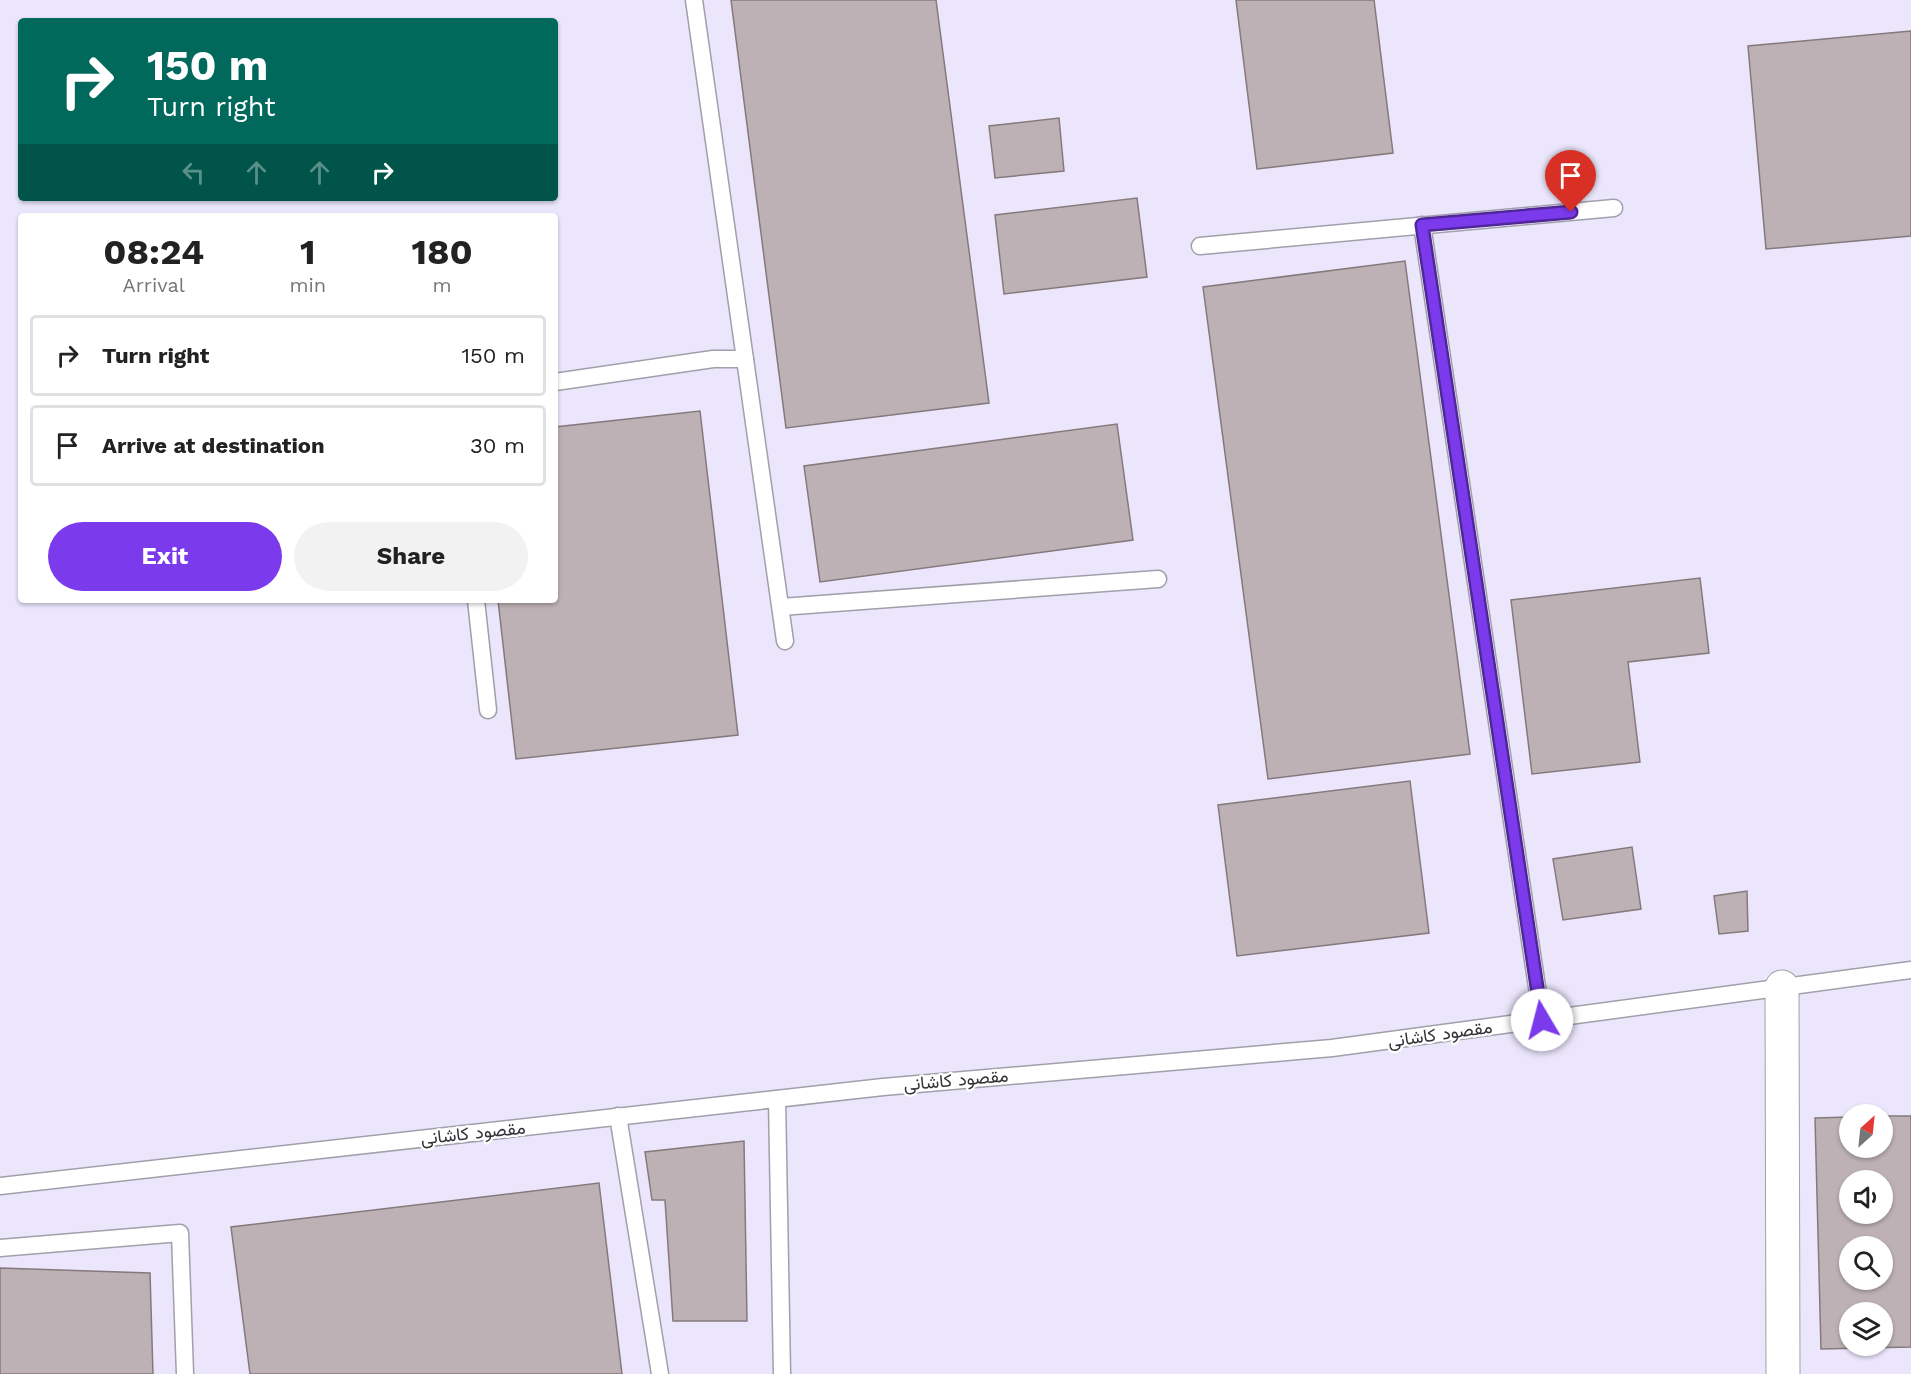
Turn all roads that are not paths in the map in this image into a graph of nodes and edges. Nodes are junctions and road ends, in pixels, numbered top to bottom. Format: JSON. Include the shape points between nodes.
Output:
{"nodes":[{"id":1,"x":694,"y":0,"type":"edge"},
{"id":2,"x":1614,"y":208,"type":"dead end"},
{"id":3,"x":1422,"y":225,"type":"junction"},
{"id":4,"x":1200,"y":246,"type":"dead end"},
{"id":5,"x":745,"y":359,"type":"junction"},
{"id":6,"x":558,"y":382,"type":"edge"},
{"id":7,"x":1158,"y":579,"type":"dead end"},
{"id":8,"x":476,"y":603,"type":"edge"},
{"id":9,"x":781,"y":607,"type":"junction"},
{"id":10,"x":785,"y":641,"type":"dead end"},
{"id":11,"x":488,"y":710,"type":"dead end"},
{"id":12,"x":1911,"y":970,"type":"edge"},
{"id":13,"x":1782,"y":987,"type":"junction"},
{"id":14,"x":1542,"y":1020,"type":"junction"},
{"id":15,"x":777,"y":1099,"type":"junction"},
{"id":16,"x":618,"y":1116,"type":"junction"},
{"id":17,"x":0,"y":1186,"type":"edge"},
{"id":18,"x":0,"y":1248,"type":"edge"},
{"id":19,"x":185,"y":1374,"type":"edge"},
{"id":20,"x":660,"y":1374,"type":"edge"},
{"id":21,"x":782,"y":1374,"type":"edge"},
{"id":22,"x":1783,"y":1374,"type":"edge"}],
"edges":[{"from":1,"to":5,"type":"lane"},
{"from":2,"to":3,"type":"lane"},
{"from":3,"to":4,"type":"lane"},
{"from":3,"to":14,"type":"lane"},
{"from":5,"to":6,"type":"lane","via":[[713,359]]},
{"from":5,"to":9,"type":"lane"},
{"from":7,"to":9,"type":"lane"},
{"from":8,"to":11,"type":"lane"},
{"from":9,"to":10,"type":"lane"},
{"from":12,"to":13,"type":"lane","name":"مقصود کاشانی"},
{"from":13,"to":14,"type":"lane","name":"مقصود کاشانی"},
{"from":13,"to":22,"type":"street"},
{"from":14,"to":15,"type":"lane","name":"مقصود کاشانی","via":[[1332,1048]]},
{"from":15,"to":16,"type":"lane","name":"مقصود کاشانی"},
{"from":15,"to":21,"type":"lane"},
{"from":16,"to":17,"type":"lane","name":"مقصود کاشانی"},
{"from":16,"to":20,"type":"lane"},
{"from":18,"to":19,"type":"lane","via":[[180,1233]]}]}
